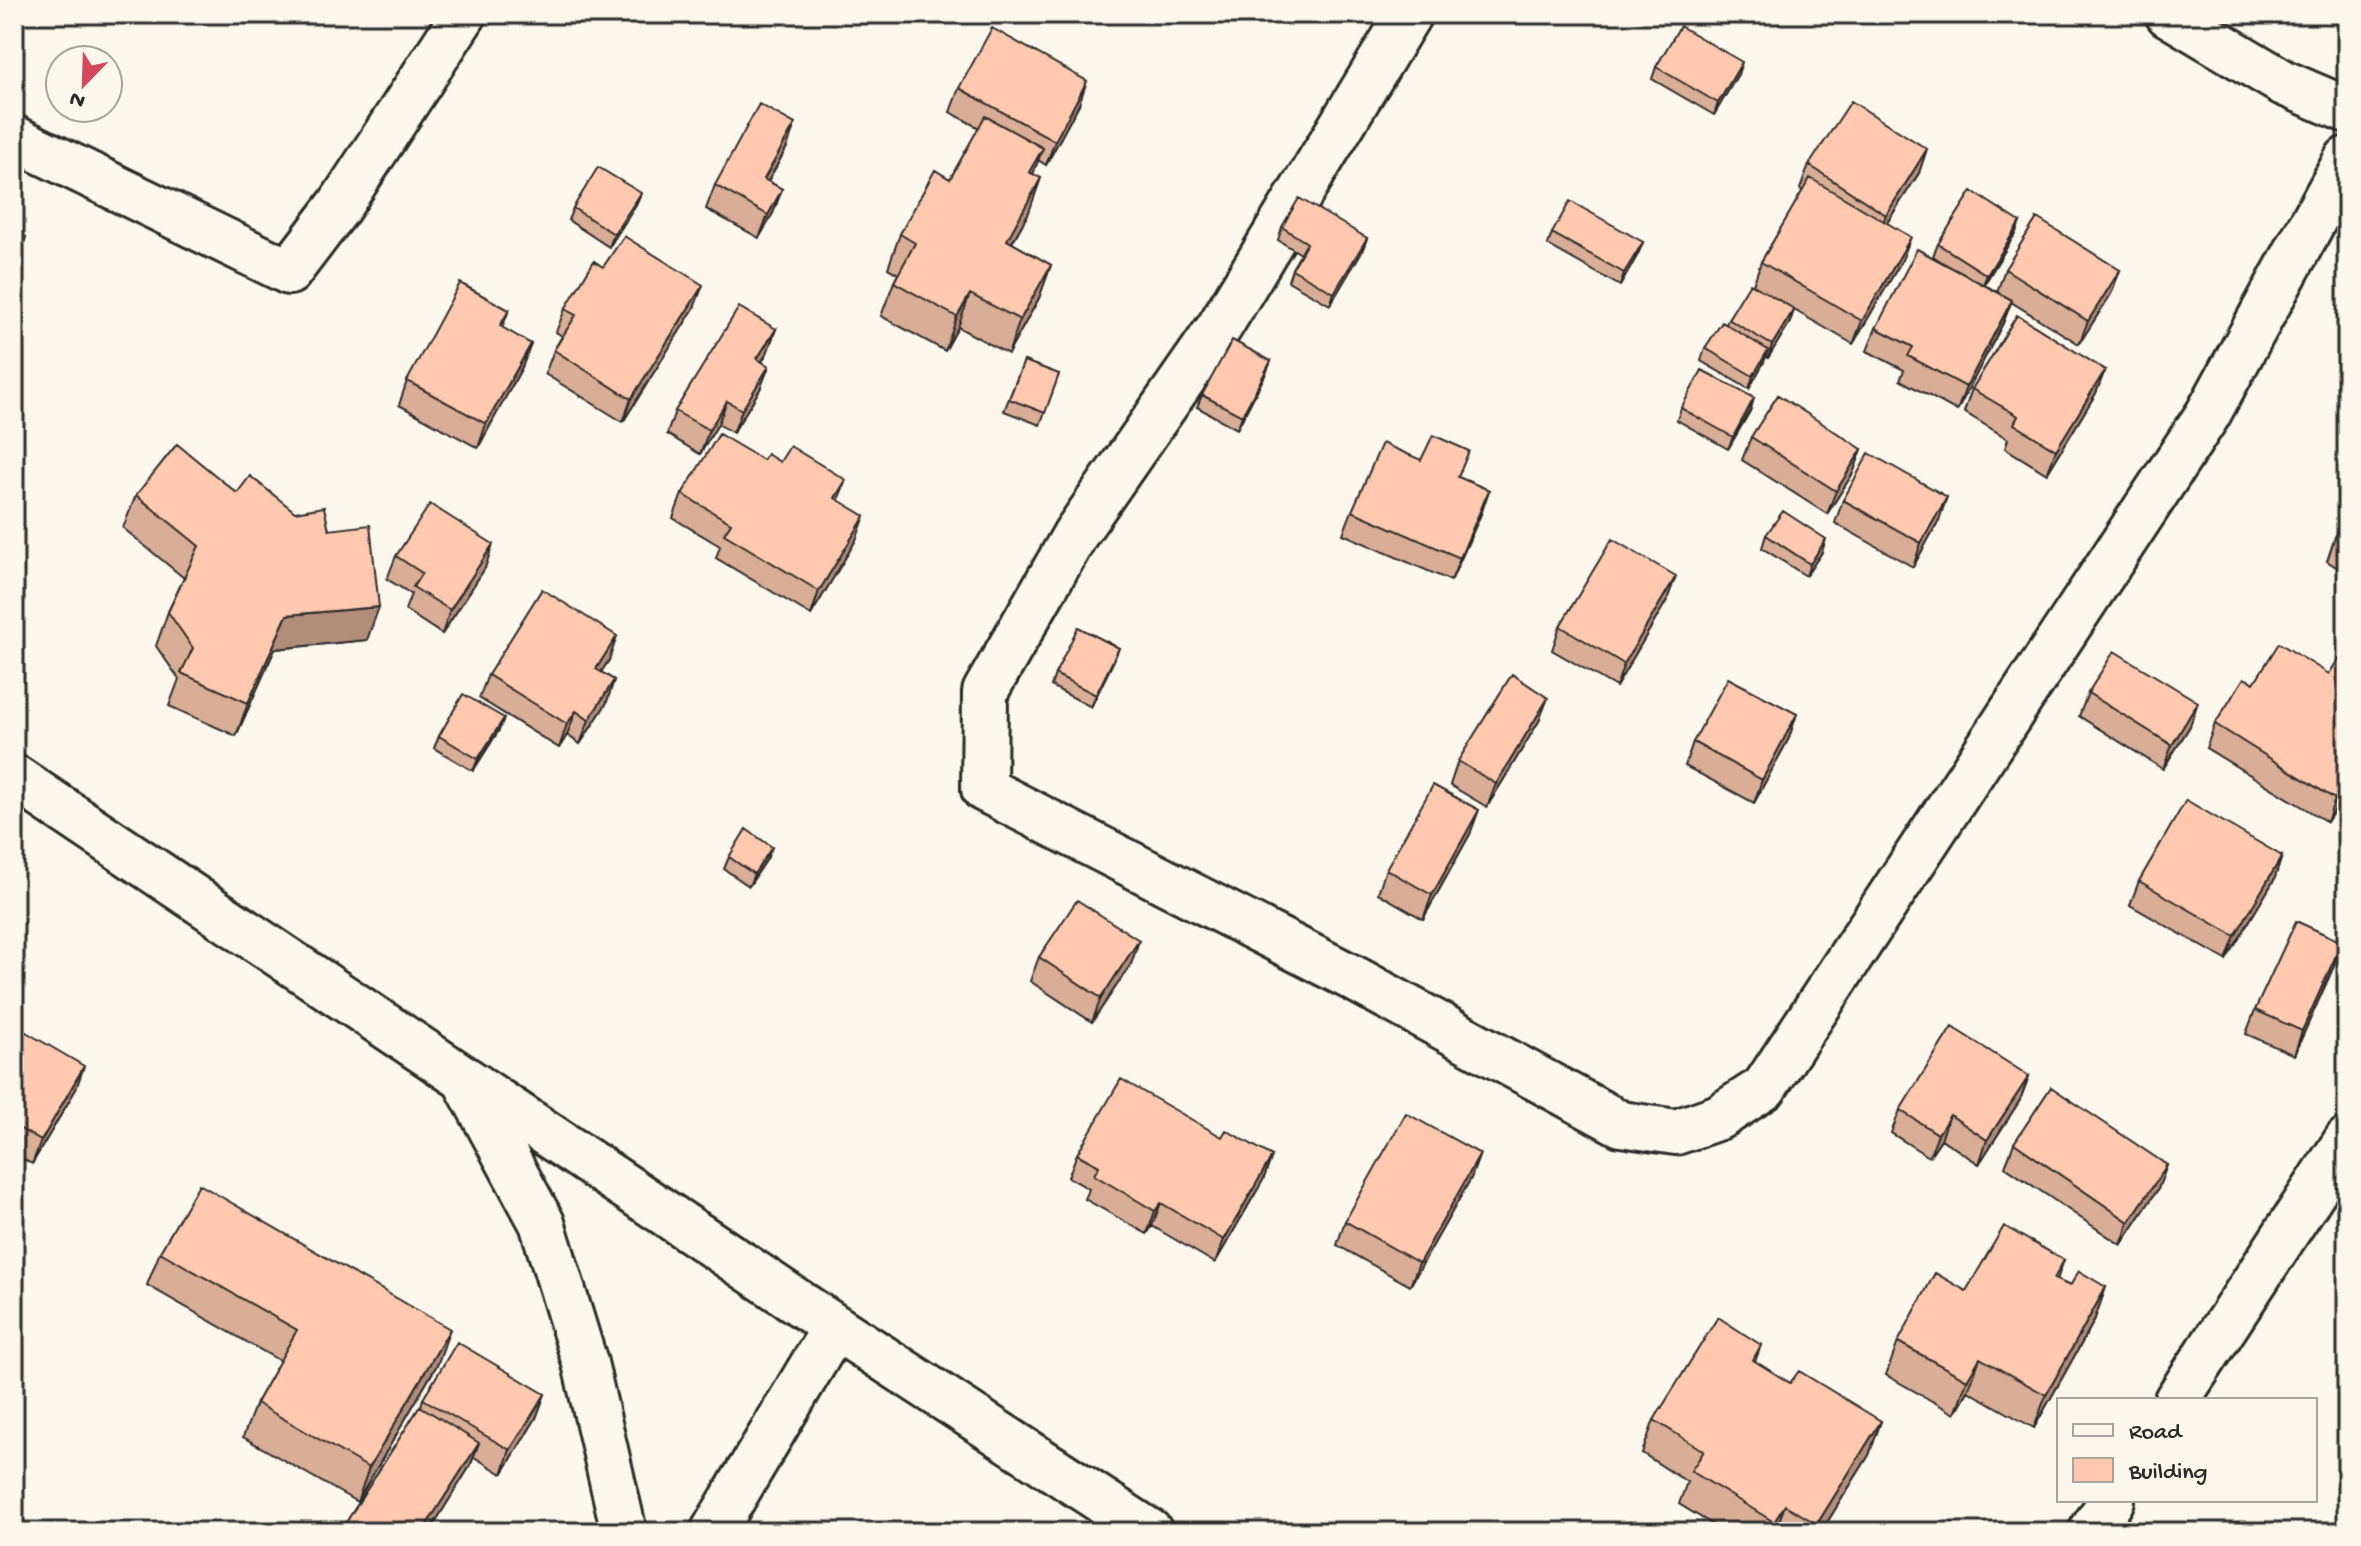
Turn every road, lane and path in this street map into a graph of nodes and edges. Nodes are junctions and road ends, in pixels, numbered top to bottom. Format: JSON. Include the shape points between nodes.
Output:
{"nodes":[{"id":1,"x":464,"y":14,"type":"edge"},
{"id":2,"x":1409,"y":14,"type":"edge"},
{"id":3,"x":2168,"y":14,"type":"edge"},
{"id":4,"x":2347,"y":110,"type":"edge"},
{"id":5,"x":14,"y":138,"type":"edge"},
{"id":6,"x":2347,"y":159,"type":"edge"},
{"id":7,"x":14,"y":777,"type":"edge"},
{"id":8,"x":464,"y":1079,"type":"junction"},
{"id":9,"x":2347,"y":1140,"type":"edge"},
{"id":10,"x":835,"y":1327,"type":"junction"},
{"id":11,"x":2178,"y":1398,"type":"edge"},
{"id":12,"x":2111,"y":1502,"type":"edge"},
{"id":13,"x":624,"y":1532,"type":"edge"},
{"id":14,"x":713,"y":1532,"type":"edge"},
{"id":15,"x":1150,"y":1532,"type":"edge"},
{"id":16,"x":2091,"y":1532,"type":"edge"}],
"edges":[{"from":1,"to":5,"type":"street","via":[[340,205],[289,272]]},
{"from":2,"to":6,"type":"street","via":[[1220,326],[1076,533],[985,692],[984,789],[1357,980],[1621,1124],[1676,1132],[1719,1117],[1764,1088],[2208,414]]},
{"from":3,"to":4,"type":"street","via":[[2284,83]]},
{"from":7,"to":8,"type":"street"},
{"from":8,"to":10,"type":"street"},
{"from":8,"to":13,"type":"street","via":[[542,1223],[585,1363]]},
{"from":9,"to":11,"type":"street"},
{"from":10,"to":14,"type":"street"},
{"from":10,"to":15,"type":"street"},
{"from":12,"to":16,"type":"street"}]}
